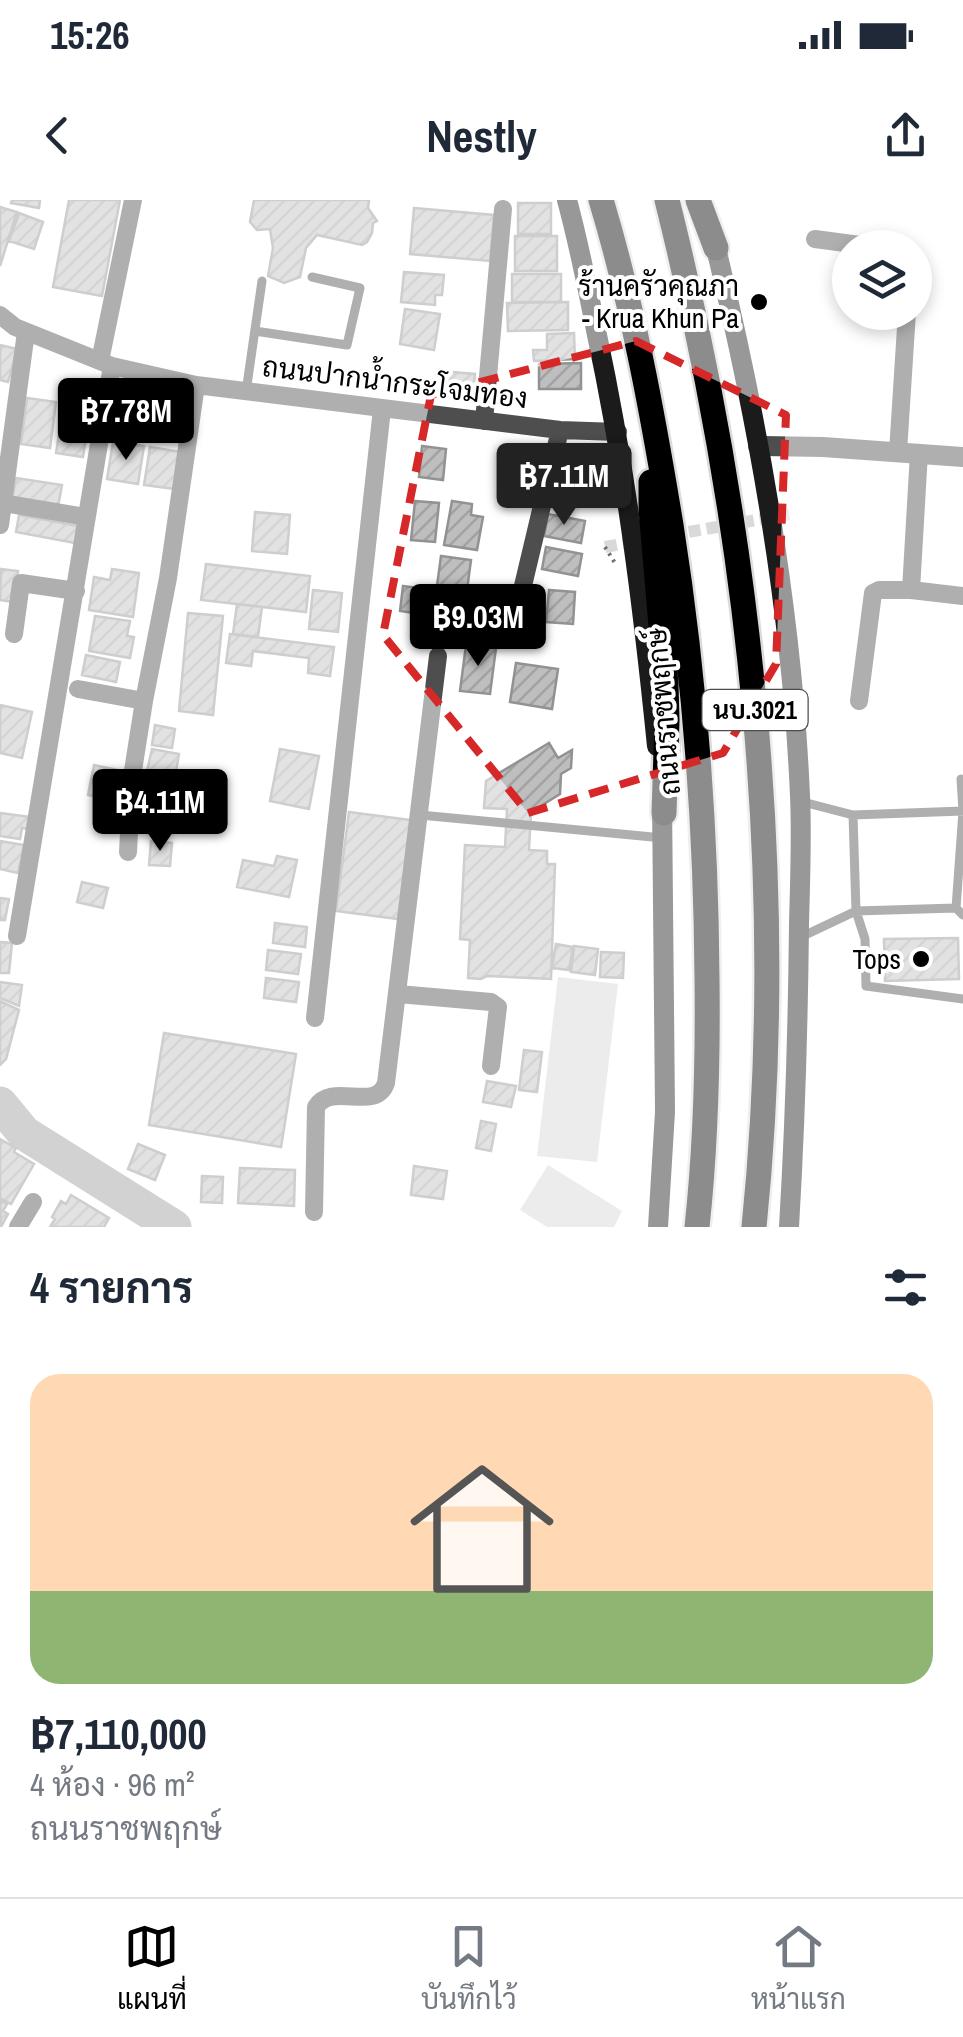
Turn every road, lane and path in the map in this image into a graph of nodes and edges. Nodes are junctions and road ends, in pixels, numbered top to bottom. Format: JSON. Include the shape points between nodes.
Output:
{"nodes":[{"id":1,"x":133,"y":200,"type":"edge"},
{"id":2,"x":567,"y":200,"type":"edge"},
{"id":3,"x":601,"y":200,"type":"edge"},
{"id":4,"x":667,"y":200,"type":"edge"},
{"id":5,"x":701,"y":200,"type":"edge"},
{"id":6,"x":503,"y":208,"type":"dead end"},
{"id":7,"x":815,"y":238,"type":"dead end"},
{"id":8,"x":832,"y":241,"type":"edge"},
{"id":9,"x":716,"y":248,"type":"joint"},
{"id":10,"x":312,"y":277,"type":"dead end"},
{"id":11,"x":262,"y":281,"type":"dead end"},
{"id":12,"x":0,"y":315,"type":"edge"},
{"id":13,"x":907,"y":330,"type":"edge"},
{"id":14,"x":255,"y":331,"type":"junction"},
{"id":15,"x":26,"y":332,"type":"junction"},
{"id":16,"x":106,"y":363,"type":"junction"},
{"id":17,"x":196,"y":385,"type":"junction"},
{"id":18,"x":246,"y":392,"type":"junction"},
{"id":19,"x":382,"y":409,"type":"junction"},
{"id":20,"x":484,"y":422,"type":"junction"},
{"id":21,"x":655,"y":428,"type":"junction"},
{"id":22,"x":560,"y":430,"type":"junction"},
{"id":23,"x":618,"y":432,"type":"junction"},
{"id":24,"x":758,"y":446,"type":"junction"},
{"id":25,"x":909,"y":452,"type":"junction"},
{"id":26,"x":963,"y":457,"type":"edge"},
{"id":27,"x":3,"y":503,"type":"junction"},
{"id":28,"x":86,"y":517,"type":"junction"},
{"id":29,"x":0,"y":524,"type":"edge"},
{"id":30,"x":76,"y":590,"type":"junction"},
{"id":31,"x":911,"y":590,"type":"junction"},
{"id":32,"x":963,"y":596,"type":"edge"},
{"id":33,"x":517,"y":611,"type":"dead end"},
{"id":34,"x":14,"y":634,"type":"dead end"},
{"id":35,"x":438,"y":656,"type":"dead end"},
{"id":36,"x":78,"y":689,"type":"dead end"},
{"id":37,"x":144,"y":701,"type":"junction"},
{"id":38,"x":859,"y":701,"type":"dead end"},
{"id":39,"x":960,"y":779,"type":"dead end"},
{"id":40,"x":800,"y":801,"type":"junction"},
{"id":41,"x":962,"y":812,"type":"edge"},
{"id":42,"x":417,"y":815,"type":"junction"},
{"id":43,"x":853,"y":815,"type":"junction"},
{"id":44,"x":664,"y":826,"type":"junction"},
{"id":45,"x":128,"y":852,"type":"dead end"},
{"id":46,"x":856,"y":911,"type":"junction"},
{"id":47,"x":959,"y":911,"type":"edge"},
{"id":48,"x":16,"y":936,"type":"dead end"},
{"id":49,"x":799,"y":938,"type":"junction"},
{"id":50,"x":398,"y":994,"type":"junction"},
{"id":51,"x":963,"y":999,"type":"edge"},
{"id":52,"x":316,"y":1018,"type":"dead end"},
{"id":53,"x":490,"y":1066,"type":"dead end"},
{"id":54,"x":33,"y":1202,"type":"dead end"},
{"id":55,"x":314,"y":1212,"type":"dead end"},
{"id":56,"x":18,"y":1227,"type":"edge"},
{"id":57,"x":658,"y":1227,"type":"edge"},
{"id":58,"x":697,"y":1227,"type":"edge"},
{"id":59,"x":754,"y":1227,"type":"edge"},
{"id":60,"x":789,"y":1227,"type":"edge"}],
"edges":[{"from":1,"to":16,"type":"street"},
{"from":2,"to":23,"type":"main road","name":"ถนนราชพฤกษ์"},
{"from":3,"to":21,"type":"main road","name":"ถนนราชพฤกษ์","number":"นบ.3021"},
{"from":4,"to":59,"type":"main road","number":"นบ.3021","via":[[716,434],[756,714],[768,937]]},
{"from":5,"to":9,"type":"main road"},
{"from":6,"to":20,"type":"street"},
{"from":7,"to":8,"type":"street"},
{"from":9,"to":24,"type":"main road","number":"นบ.3021"},
{"from":10,"to":14,"type":"lane","via":[[360,288],[348,345]]},
{"from":11,"to":14,"type":"lane"},
{"from":12,"to":15,"type":"street","name":"ถนนปากน้ำกระโจมทอง"},
{"from":13,"to":25,"type":"street"},
{"from":14,"to":18,"type":"lane"},
{"from":15,"to":16,"type":"street","name":"ถนนปากน้ำกระโจมทอง"},
{"from":15,"to":27,"type":"street"},
{"from":16,"to":17,"type":"street","name":"ถนนปากน้ำกระโจมทอง"},
{"from":16,"to":28,"type":"street"},
{"from":17,"to":18,"type":"street","name":"ถนนปากน้ำกระโจมทอง"},
{"from":17,"to":37,"type":"street"},
{"from":18,"to":19,"type":"street","name":"ถนนปากน้ำกระโจมทอง"},
{"from":19,"to":20,"type":"street","name":"ถนนปากน้ำกระโจมทอง"},
{"from":19,"to":52,"type":"street"},
{"from":20,"to":22,"type":"street","name":"ถนนปากน้ำกระโจมทอง"},
{"from":21,"to":44,"type":"main road","via":[[650,509],[666,684]]},
{"from":21,"to":58,"type":"main road","name":"ถนนราชพฤกษ์","number":"นบ.3021","via":[[684,613],[707,893],[708,1033]]},
{"from":22,"to":23,"type":"street","name":"ถนนปากน้ำกระโจมทอง"},
{"from":22,"to":33,"type":"street"},
{"from":23,"to":44,"type":"main road","name":"ถนนราชพฤกษ์"},
{"from":24,"to":25,"type":"street"},
{"from":24,"to":40,"type":"main road","number":"นบ.3021","via":[[788,637]]},
{"from":25,"to":26,"type":"street"},
{"from":25,"to":31,"type":"street"},
{"from":27,"to":28,"type":"street"},
{"from":27,"to":29,"type":"street"},
{"from":28,"to":30,"type":"street"},
{"from":30,"to":34,"type":"street","via":[[21,583]]},
{"from":30,"to":48,"type":"street"},
{"from":31,"to":32,"type":"street"},
{"from":31,"to":38,"type":"street","via":[[874,592]]},
{"from":35,"to":42,"type":"street"},
{"from":36,"to":37,"type":"street"},
{"from":37,"to":45,"type":"street"},
{"from":39,"to":41,"type":"lane"},
{"from":40,"to":43,"type":"lane"},
{"from":40,"to":49,"type":"main road","number":"นบ.3021"},
{"from":41,"to":43,"type":"lane"},
{"from":41,"to":47,"type":"lane"},
{"from":42,"to":44,"type":"lane"},
{"from":42,"to":50,"type":"street"},
{"from":43,"to":46,"type":"lane"},
{"from":44,"to":57,"type":"main road","name":"ถนนราชพฤกษ์","via":[[665,1112]]},
{"from":46,"to":47,"type":"lane"},
{"from":46,"to":49,"type":"lane"},
{"from":46,"to":51,"type":"lane","via":[[865,940],[866,986]]},
{"from":49,"to":60,"type":"main road","number":"นบ.3021"},
{"from":50,"to":53,"type":"street","via":[[498,1007]]},
{"from":50,"to":55,"type":"street","via":[[384,1091],[328,1096],[316,1108]]},
{"from":54,"to":56,"type":"street"}]}
